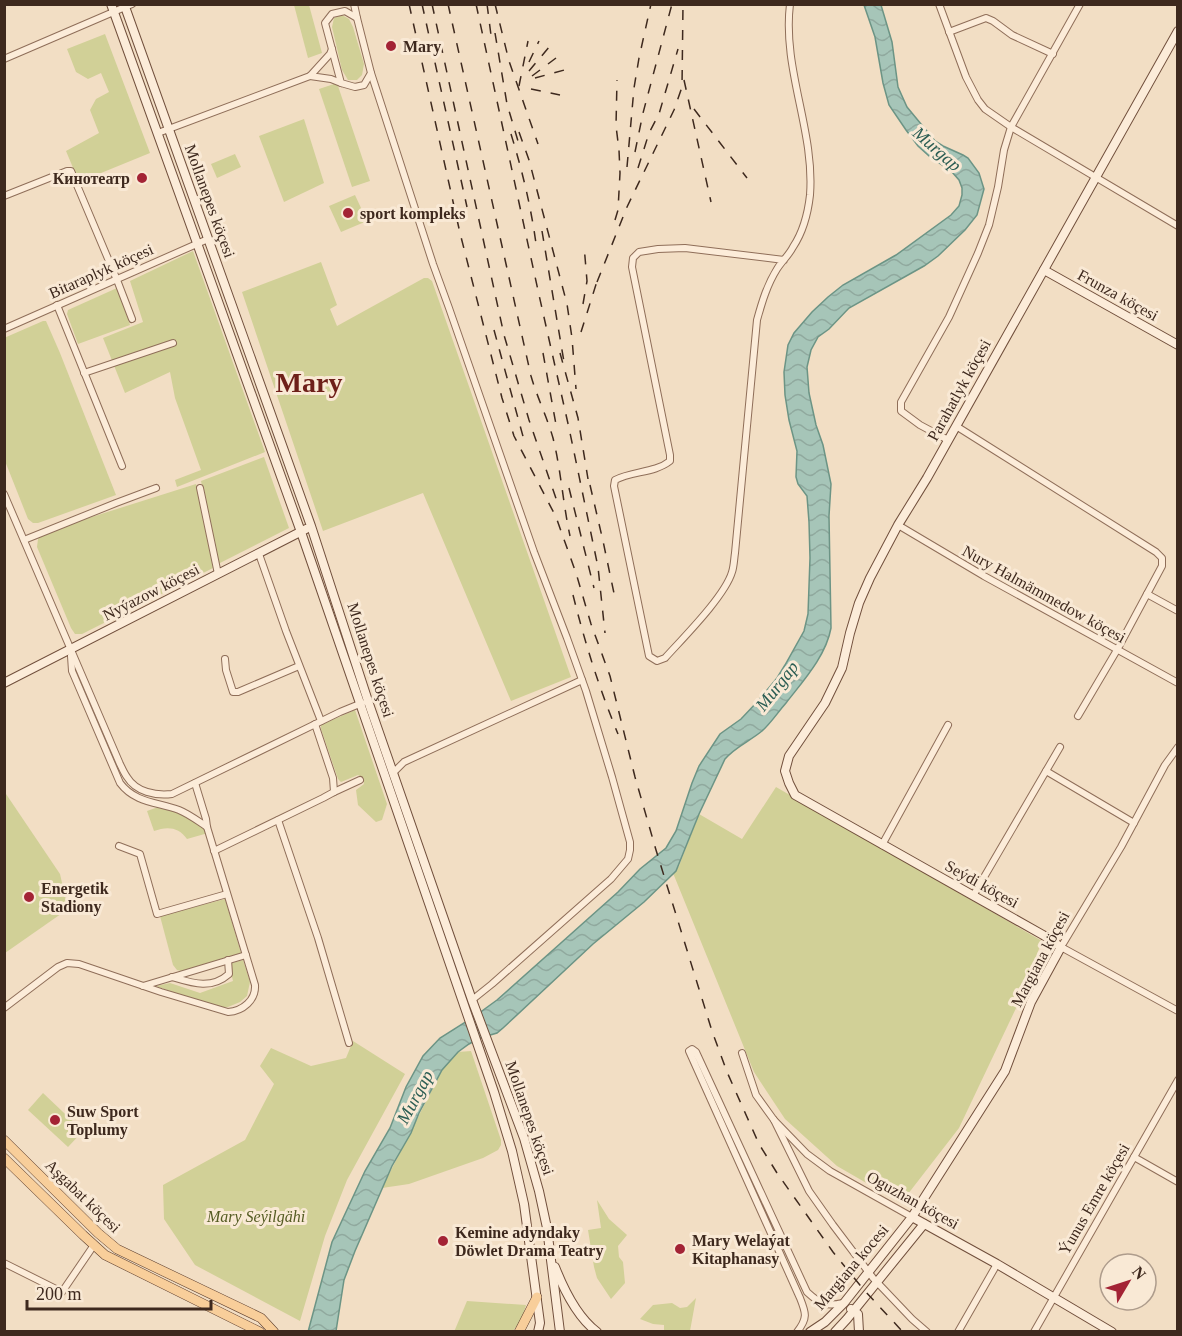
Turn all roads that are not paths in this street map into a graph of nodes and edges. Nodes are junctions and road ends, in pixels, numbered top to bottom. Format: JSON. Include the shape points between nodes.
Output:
{"nodes":[{"id":1,"x":354,"y":4,"type":"edge"},
{"id":2,"x":790,"y":4,"type":"edge"},
{"id":3,"x":939,"y":4,"type":"edge"},
{"id":4,"x":1080,"y":4,"type":"edge"},
{"id":5,"x":127,"y":6,"type":"edge"},
{"id":6,"x":113,"y":8,"type":"edge"},
{"id":7,"x":357,"y":18,"type":"junction"},
{"id":8,"x":1178,"y":31,"type":"edge"},
{"id":9,"x":949,"y":32,"type":"junction"},
{"id":10,"x":332,"y":49,"type":"junction"},
{"id":11,"x":1053,"y":54,"type":"junction"},
{"id":12,"x":4,"y":59,"type":"edge"},
{"id":13,"x":371,"y":73,"type":"junction"},
{"id":14,"x":310,"y":76,"type":"junction"},
{"id":15,"x":341,"y":82,"type":"junction"},
{"id":16,"x":1011,"y":127,"type":"junction"},
{"id":17,"x":168,"y":129,"type":"junction"},
{"id":18,"x":158,"y":133,"type":"junction"},
{"id":19,"x":1095,"y":177,"type":"junction"},
{"id":20,"x":4,"y":196,"type":"edge"},
{"id":21,"x":1178,"y":226,"type":"edge"},
{"id":22,"x":208,"y":239,"type":"junction"},
{"id":23,"x":197,"y":244,"type":"junction"},
{"id":24,"x":784,"y":260,"type":"junction"},
{"id":25,"x":1044,"y":270,"type":"junction"},
{"id":26,"x":117,"y":280,"type":"junction"},
{"id":27,"x":57,"y":305,"type":"junction"},
{"id":28,"x":132,"y":319,"type":"dead end"},
{"id":29,"x":4,"y":329,"type":"edge"},
{"id":30,"x":173,"y":343,"type":"dead end"},
{"id":31,"x":1178,"y":345,"type":"edge"},
{"id":32,"x":84,"y":372,"type":"junction"},
{"id":33,"x":956,"y":426,"type":"junction"},
{"id":34,"x":948,"y":440,"type":"junction"},
{"id":35,"x":122,"y":466,"type":"dead end"},
{"id":36,"x":200,"y":488,"type":"dead end"},
{"id":37,"x":156,"y":489,"type":"dead end"},
{"id":38,"x":4,"y":494,"type":"edge"},
{"id":39,"x":898,"y":525,"type":"junction"},
{"id":40,"x":311,"y":526,"type":"junction"},
{"id":41,"x":301,"y":532,"type":"junction"},
{"id":42,"x":24,"y":540,"type":"junction"},
{"id":43,"x":259,"y":554,"type":"junction"},
{"id":44,"x":218,"y":574,"type":"junction"},
{"id":45,"x":1147,"y":594,"type":"junction"},
{"id":46,"x":1178,"y":611,"type":"edge"},
{"id":47,"x":71,"y":650,"type":"junction"},
{"id":48,"x":1117,"y":650,"type":"junction"},
{"id":49,"x":225,"y":660,"type":"dead end"},
{"id":50,"x":299,"y":666,"type":"junction"},
{"id":51,"x":582,"y":680,"type":"junction"},
{"id":52,"x":4,"y":683,"type":"edge"},
{"id":53,"x":1178,"y":684,"type":"edge"},
{"id":54,"x":364,"y":702,"type":"junction"},
{"id":55,"x":1078,"y":716,"type":"dead end"},
{"id":56,"x":318,"y":723,"type":"junction"},
{"id":57,"x":948,"y":725,"type":"dead end"},
{"id":58,"x":1060,"y":747,"type":"dead end"},
{"id":59,"x":1178,"y":747,"type":"edge"},
{"id":60,"x":786,"y":771,"type":"joint"},
{"id":61,"x":1046,"y":771,"type":"junction"},
{"id":62,"x":393,"y":773,"type":"junction"},
{"id":63,"x":360,"y":780,"type":"dead end"},
{"id":64,"x":195,"y":783,"type":"junction"},
{"id":65,"x":334,"y":792,"type":"junction"},
{"id":66,"x":278,"y":820,"type":"junction"},
{"id":67,"x":1134,"y":823,"type":"junction"},
{"id":68,"x":207,"y":827,"type":"junction"},
{"id":69,"x":882,"y":844,"type":"junction"},
{"id":70,"x":119,"y":846,"type":"dead end"},
{"id":71,"x":214,"y":851,"type":"junction"},
{"id":72,"x":227,"y":894,"type":"junction"},
{"id":73,"x":973,"y":896,"type":"junction"},
{"id":74,"x":1061,"y":947,"type":"junction"},
{"id":75,"x":246,"y":955,"type":"junction"},
{"id":76,"x":228,"y":960,"type":"junction"},
{"id":77,"x":172,"y":977,"type":"junction"},
{"id":78,"x":142,"y":986,"type":"junction"},
{"id":79,"x":473,"y":1004,"type":"junction"},
{"id":80,"x":4,"y":1008,"type":"edge"},
{"id":81,"x":1178,"y":1011,"type":"edge"},
{"id":82,"x":349,"y":1043,"type":"dead end"},
{"id":83,"x":742,"y":1053,"type":"dead end"},
{"id":84,"x":1178,"y":1080,"type":"edge"},
{"id":85,"x":504,"y":1088,"type":"junction"},
{"id":86,"x":494,"y":1092,"type":"junction"},
{"id":87,"x":774,"y":1120,"type":"junction"},
{"id":88,"x":4,"y":1140,"type":"edge"},
{"id":89,"x":1134,"y":1156,"type":"junction"},
{"id":90,"x":4,"y":1158,"type":"edge"},
{"id":91,"x":1178,"y":1182,"type":"edge"},
{"id":92,"x":760,"y":1190,"type":"junction"},
{"id":93,"x":753,"y":1194,"type":"junction"},
{"id":94,"x":912,"y":1217,"type":"junction"},
{"id":95,"x":924,"y":1224,"type":"junction"},
{"id":96,"x":94,"y":1245,"type":"junction"},
{"id":97,"x":549,"y":1251,"type":"junction"},
{"id":98,"x":4,"y":1263,"type":"edge"},
{"id":99,"x":997,"y":1264,"type":"junction"},
{"id":100,"x":868,"y":1272,"type":"junction"},
{"id":101,"x":877,"y":1282,"type":"junction"},
{"id":102,"x":1054,"y":1296,"type":"junction"},
{"id":103,"x":537,"y":1297,"type":"junction"},
{"id":104,"x":844,"y":1303,"type":"junction"},
{"id":105,"x":854,"y":1311,"type":"junction"},
{"id":106,"x":273,"y":1331,"type":"edge"},
{"id":107,"x":260,"y":1332,"type":"edge"},
{"id":108,"x":519,"y":1332,"type":"edge"},
{"id":109,"x":538,"y":1332,"type":"edge"},
{"id":110,"x":560,"y":1332,"type":"edge"},
{"id":111,"x":597,"y":1332,"type":"edge"},
{"id":112,"x":797,"y":1332,"type":"edge"},
{"id":113,"x":810,"y":1332,"type":"edge"},
{"id":114,"x":835,"y":1332,"type":"edge"},
{"id":115,"x":859,"y":1332,"type":"edge"},
{"id":116,"x":927,"y":1332,"type":"edge"},
{"id":117,"x":958,"y":1332,"type":"edge"},
{"id":118,"x":1034,"y":1332,"type":"edge"},
{"id":119,"x":1112,"y":1332,"type":"edge"}],
"edges":[{"from":1,"to":7,"type":"street"},
{"from":2,"to":24,"type":"street","via":[[790,43],[810,163],[810,196],[804,228]]},
{"from":3,"to":9,"type":"street"},
{"from":4,"to":11,"type":"street"},
{"from":5,"to":6,"type":"street"},
{"from":5,"to":17,"type":"street","name":"Mollanepes köçesi"},
{"from":6,"to":12,"type":"street"},
{"from":6,"to":18,"type":"street","name":"Mollanepes köçesi"},
{"from":7,"to":10,"type":"street","via":[[345,11],[332,14],[325,23]]},
{"from":7,"to":13,"type":"street"},
{"from":8,"to":19,"type":"street","name":"Parahatlyk köçesi"},
{"from":9,"to":11,"type":"street","via":[[986,18]]},
{"from":9,"to":16,"type":"street","via":[[978,100],[985,110]]},
{"from":10,"to":14,"type":"street"},
{"from":10,"to":15,"type":"street"},
{"from":11,"to":16,"type":"street"},
{"from":13,"to":15,"type":"street","via":[[364,86]]},
{"from":13,"to":51,"type":"street","via":[[433,264]]},
{"from":14,"to":15,"type":"street"},
{"from":14,"to":17,"type":"street"},
{"from":16,"to":19,"type":"street"},
{"from":16,"to":34,"type":"street","via":[[989,225],[978,253],[949,317],[901,402],[901,411]]},
{"from":17,"to":18,"type":"street"},
{"from":17,"to":22,"type":"street","name":"Mollanepes köçesi"},
{"from":18,"to":23,"type":"street","name":"Mollanepes köçesi"},
{"from":19,"to":21,"type":"street"},
{"from":19,"to":25,"type":"street","name":"Parahatlyk köçesi"},
{"from":20,"to":26,"type":"street","via":[[71,171]]},
{"from":22,"to":23,"type":"street","name":"Bitaraplyk köçesi"},
{"from":22,"to":40,"type":"street","name":"Mollanepes köçesi"},
{"from":23,"to":26,"type":"street","name":"Bitaraplyk köçesi"},
{"from":23,"to":41,"type":"street","name":"Mollanepes köçesi"},
{"from":24,"to":24,"type":"street","via":[[765,291],[757,320],[732,573],[709,608],[665,658],[657,661],[650,656],[614,486],[622,476],[670,461],[633,258],[639,252],[685,248]]},
{"from":25,"to":31,"type":"street","name":"Frunza köçesi"},
{"from":25,"to":33,"type":"street","name":"Parahatlyk köçesi"},
{"from":26,"to":27,"type":"street","name":"Bitaraplyk köçesi"},
{"from":26,"to":28,"type":"street"},
{"from":27,"to":29,"type":"street","name":"Bitaraplyk köçesi"},
{"from":27,"to":32,"type":"street"},
{"from":30,"to":32,"type":"street"},
{"from":32,"to":35,"type":"street"},
{"from":33,"to":34,"type":"street","name":"Parahatlyk köçesi"},
{"from":33,"to":45,"type":"street","via":[[1156,552],[1162,558],[1162,566]]},
{"from":34,"to":39,"type":"street","name":"Parahatlyk köçesi"},
{"from":36,"to":44,"type":"street"},
{"from":37,"to":42,"type":"street"},
{"from":38,"to":42,"type":"street"},
{"from":39,"to":48,"type":"street","name":"Nury Halmämmedow köçesi"},
{"from":39,"to":60,"type":"street","name":"Parahatlyk köçesi","via":[[859,603],[842,668],[825,704],[789,756]]},
{"from":40,"to":41,"type":"street","name":"Nyýazow köçesi"},
{"from":40,"to":54,"type":"street","name":"Mollanepes köçesi"},
{"from":41,"to":43,"type":"street","name":"Nyýazow köçesi"},
{"from":41,"to":54,"type":"street","name":"Mollanepes köçesi"},
{"from":42,"to":47,"type":"street"},
{"from":43,"to":44,"type":"street","name":"Nyýazow köçesi"},
{"from":43,"to":50,"type":"street"},
{"from":44,"to":47,"type":"street","name":"Nyýazow köçesi"},
{"from":45,"to":46,"type":"street"},
{"from":45,"to":48,"type":"street"},
{"from":47,"to":52,"type":"street","name":"Nyýazow köçesi"},
{"from":47,"to":64,"type":"street","via":[[127,778],[136,787],[163,796]]},
{"from":47,"to":68,"type":"street","via":[[72,671],[120,783],[136,797],[180,810]]},
{"from":48,"to":53,"type":"street","name":"Nury Halmämmedow köçesi"},
{"from":48,"to":55,"type":"street"},
{"from":49,"to":50,"type":"street","via":[[233,692]]},
{"from":50,"to":56,"type":"street"},
{"from":51,"to":62,"type":"street","via":[[404,762]]},
{"from":51,"to":79,"type":"street","via":[[630,842],[628,859]]},
{"from":54,"to":56,"type":"street"},
{"from":54,"to":62,"type":"street","name":"Mollanepes köçesi"},
{"from":54,"to":86,"type":"street","name":"Mollanepes köçesi"},
{"from":56,"to":64,"type":"street"},
{"from":56,"to":65,"type":"street"},
{"from":57,"to":69,"type":"street"},
{"from":58,"to":61,"type":"street"},
{"from":59,"to":67,"type":"street","name":"Margiana köçesi"},
{"from":60,"to":69,"type":"street","name":"Seýdi köçesi","via":[[795,795]]},
{"from":61,"to":67,"type":"street"},
{"from":61,"to":73,"type":"street"},
{"from":62,"to":79,"type":"street","name":"Mollanepes köçesi"},
{"from":63,"to":65,"type":"street"},
{"from":64,"to":68,"type":"street"},
{"from":65,"to":66,"type":"street"},
{"from":66,"to":71,"type":"street"},
{"from":66,"to":82,"type":"street"},
{"from":67,"to":74,"type":"street","name":"Margiana köçesi"},
{"from":68,"to":71,"type":"street"},
{"from":69,"to":73,"type":"street","name":"Seýdi köçesi"},
{"from":70,"to":72,"type":"street","via":[[140,854],[157,914]]},
{"from":71,"to":72,"type":"street"},
{"from":72,"to":75,"type":"street"},
{"from":73,"to":74,"type":"street","name":"Seýdi köçesi"},
{"from":74,"to":81,"type":"street","name":"Seýdi köçesi"},
{"from":74,"to":94,"type":"street","name":"Margiana köçesi","via":[[1031,1002],[1005,1071]]},
{"from":75,"to":76,"type":"street"},
{"from":75,"to":78,"type":"street","via":[[255,993],[249,1003],[232,1012]]},
{"from":76,"to":77,"type":"street"},
{"from":76,"to":77,"type":"street","via":[[229,974],[213,983],[195,984]]},
{"from":77,"to":78,"type":"street"},
{"from":78,"to":80,"type":"street","via":[[68,963]]},
{"from":79,"to":85,"type":"street","name":"Mollanepes köçesi"},
{"from":83,"to":87,"type":"street","name":"Oguzhan köçesi","via":[[756,1095]]},
{"from":84,"to":89,"type":"street","name":"Ýunus Emre köçesi"},
{"from":85,"to":86,"type":"street"},
{"from":85,"to":97,"type":"street","name":"Mollanepes köçesi","via":[[539,1191]]},
{"from":86,"to":103,"type":"street","name":"Mollanepes köçesi","via":[[524,1204]]},
{"from":87,"to":94,"type":"street","name":"Oguzhan köçesi","via":[[830,1171]]},
{"from":87,"to":100,"type":"street","via":[[809,1191]]},
{"from":88,"to":106,"type":"main road","name":"Aşgabat köçesi","via":[[117,1249],[261,1318]]},
{"from":89,"to":91,"type":"street"},
{"from":89,"to":102,"type":"street","name":"Ýunus Emre köçesi"},
{"from":90,"to":96,"type":"main road","name":"Aşgabat köçesi"},
{"from":92,"to":93,"type":"street"},
{"from":92,"to":93,"type":"street","via":[[692,1049],[689,1051]]},
{"from":92,"to":104,"type":"street","via":[[807,1292],[830,1306]]},
{"from":93,"to":112,"type":"street","via":[[805,1311],[804,1323]]},
{"from":94,"to":95,"type":"street","name":"Oguzhan köçesi"},
{"from":94,"to":100,"type":"street","name":"Margiana kocesi"},
{"from":95,"to":99,"type":"street","name":"Oguzhan köçesi"},
{"from":95,"to":101,"type":"street","name":"Margiana kocesi"},
{"from":96,"to":98,"type":"street","via":[[62,1292]]},
{"from":96,"to":107,"type":"main road","name":"Aşgabat köçesi","via":[[113,1260]]},
{"from":97,"to":110,"type":"street","name":"Mollanepes köçesi"},
{"from":97,"to":111,"type":"street","via":[[574,1306]]},
{"from":99,"to":102,"type":"street","name":"Oguzhan köçesi"},
{"from":99,"to":117,"type":"street"},
{"from":100,"to":101,"type":"street"},
{"from":100,"to":104,"type":"street","name":"Margiana kocesi"},
{"from":101,"to":105,"type":"street","name":"Margiana kocesi"},
{"from":101,"to":116,"type":"street"},
{"from":102,"to":118,"type":"street","name":"Ýunus Emre köçesi"},
{"from":102,"to":119,"type":"street","name":"Oguzhan köçesi"},
{"from":103,"to":108,"type":"main road"},
{"from":103,"to":109,"type":"street","name":"Mollanepes köçesi"},
{"from":104,"to":105,"type":"street"},
{"from":104,"to":113,"type":"street","name":"Margiana kocesi"},
{"from":105,"to":114,"type":"street","name":"Margiana kocesi"},
{"from":105,"to":115,"type":"street","via":[[858,1314]]}]}
